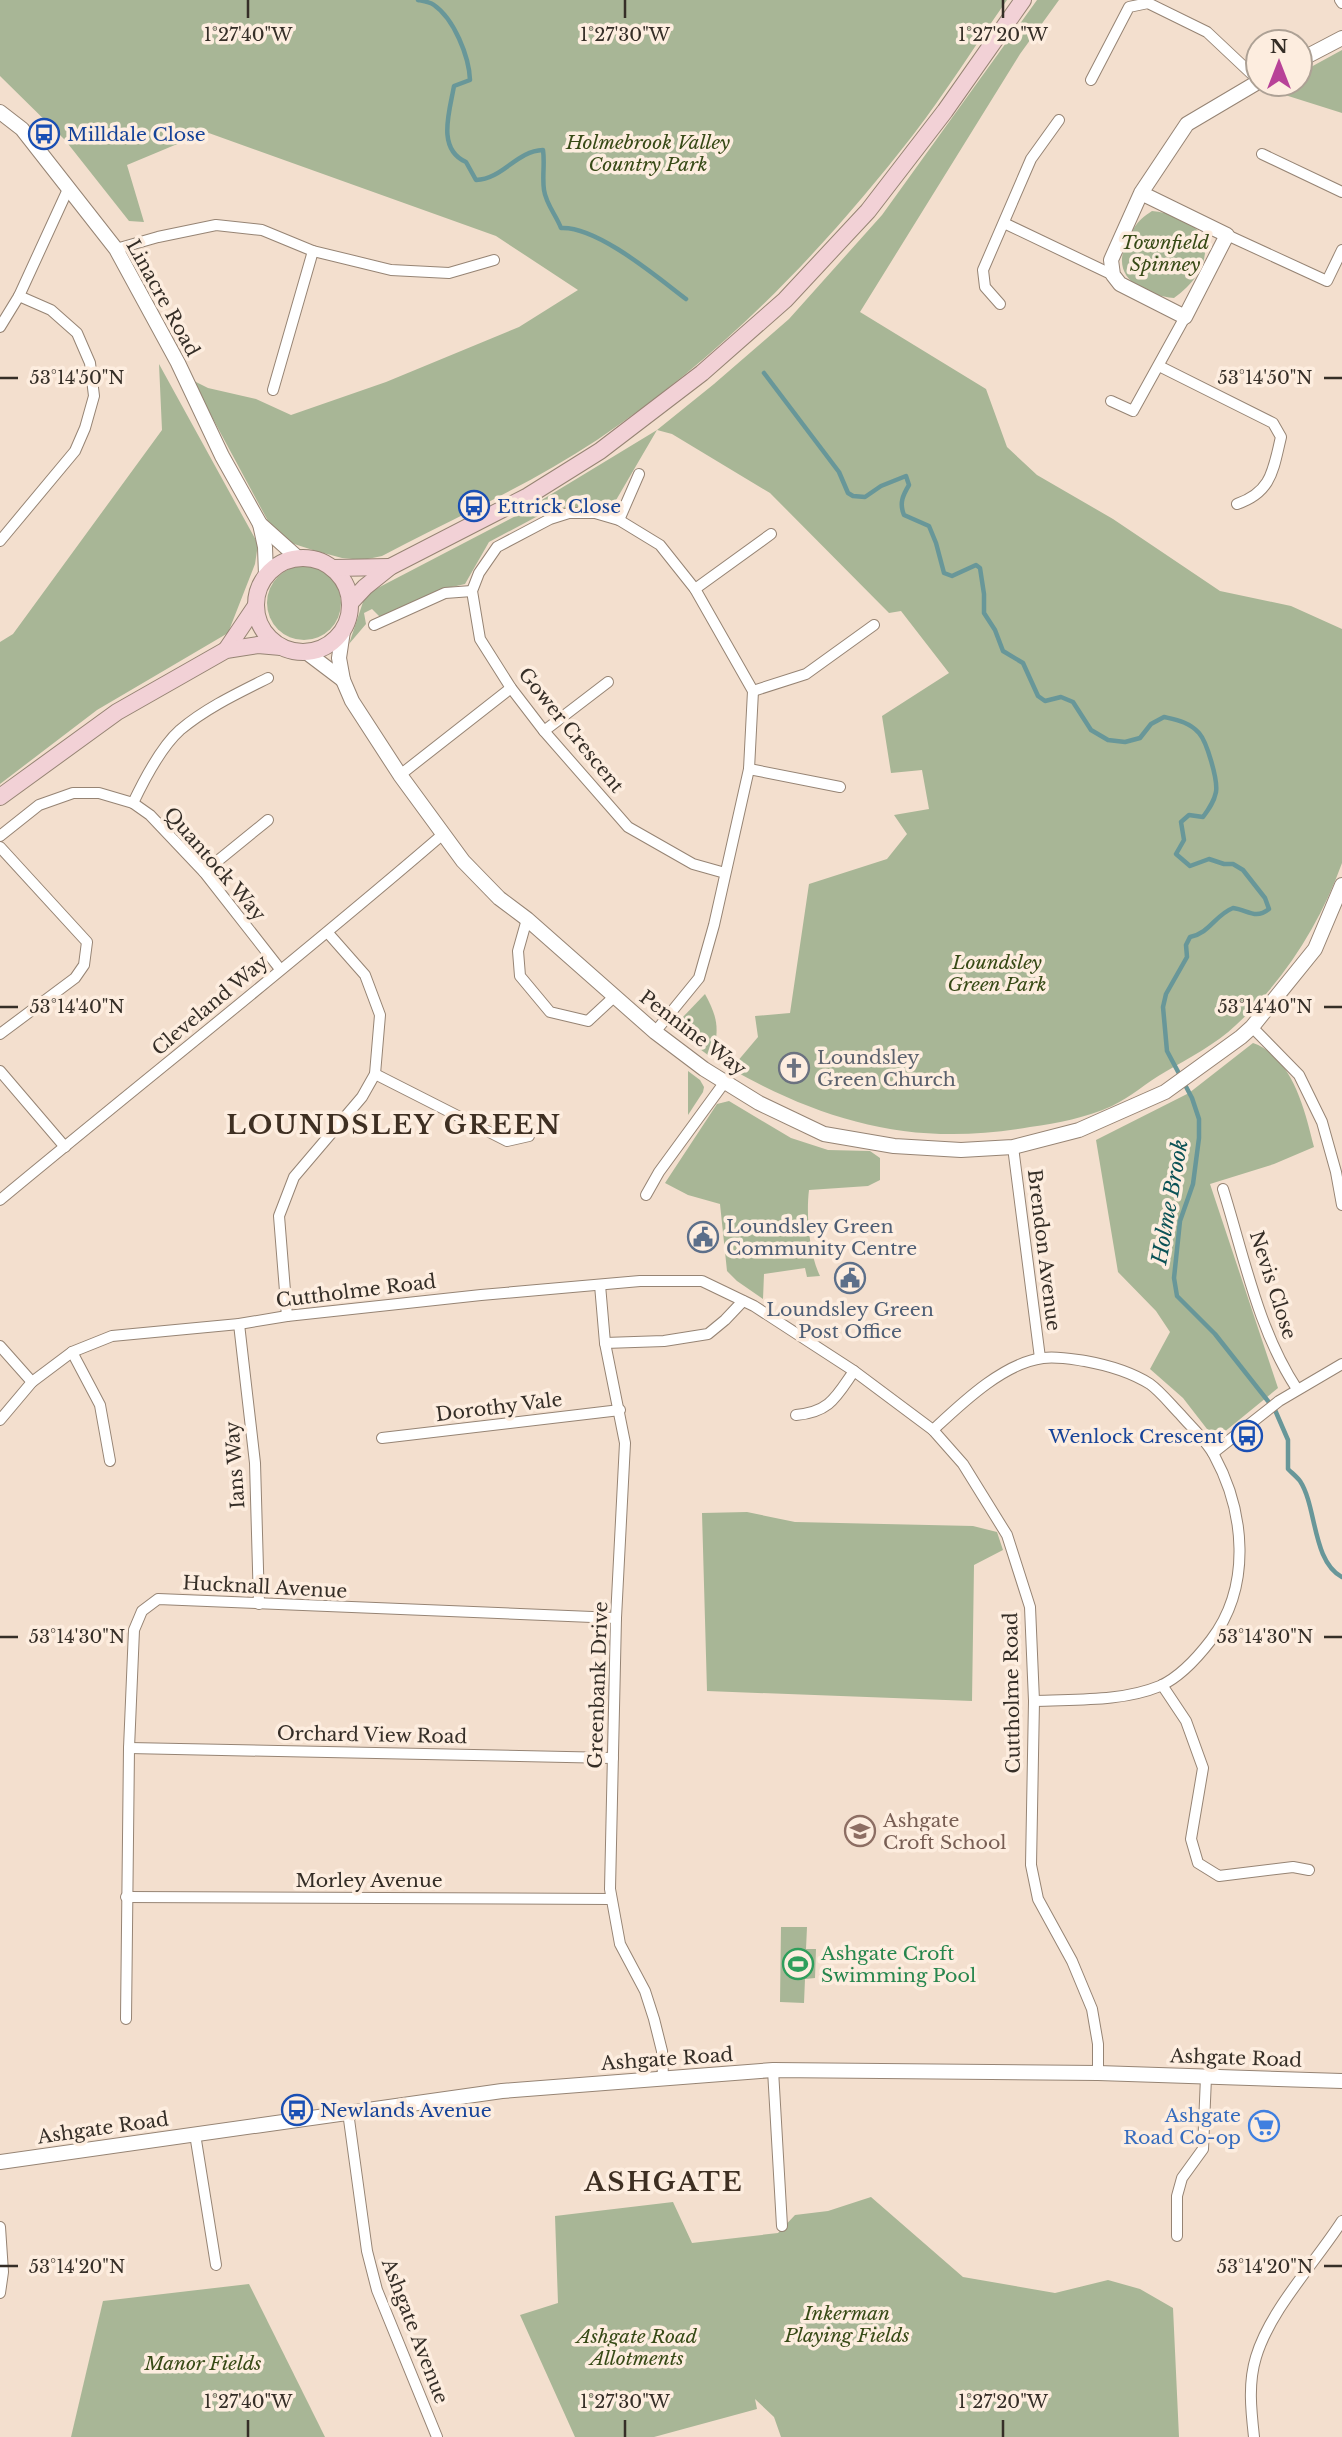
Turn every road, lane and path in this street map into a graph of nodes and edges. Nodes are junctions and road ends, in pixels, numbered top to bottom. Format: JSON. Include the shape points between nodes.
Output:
{"nodes":[{"id":1,"x":1023,"y":0,"type":"edge"},
{"id":2,"x":1342,"y":38,"type":"edge"},
{"id":3,"x":1314,"y":53,"type":"edge"},
{"id":4,"x":1244,"y":68,"type":"edge"},
{"id":5,"x":1091,"y":80,"type":"dead end"},
{"id":6,"x":1244,"y":89,"type":"edge"},
{"id":7,"x":0,"y":112,"type":"edge"},
{"id":8,"x":1059,"y":120,"type":"dead end"},
{"id":9,"x":1262,"y":154,"type":"dead end"},
{"id":10,"x":69,"y":187,"type":"junction"},
{"id":11,"x":1342,"y":192,"type":"edge"},
{"id":12,"x":1141,"y":193,"type":"junction"},
{"id":13,"x":1003,"y":223,"type":"junction"},
{"id":14,"x":1227,"y":234,"type":"junction"},
{"id":15,"x":116,"y":250,"type":"junction"},
{"id":16,"x":1342,"y":250,"type":"edge"},
{"id":17,"x":313,"y":251,"type":"junction"},
{"id":18,"x":494,"y":260,"type":"dead end"},
{"id":19,"x":1113,"y":275,"type":"junction"},
{"id":20,"x":19,"y":296,"type":"junction"},
{"id":21,"x":1000,"y":304,"type":"dead end"},
{"id":22,"x":1185,"y":317,"type":"junction"},
{"id":23,"x":0,"y":327,"type":"edge"},
{"id":24,"x":1159,"y":366,"type":"junction"},
{"id":25,"x":273,"y":390,"type":"dead end"},
{"id":26,"x":1111,"y":401,"type":"dead end"},
{"id":27,"x":639,"y":474,"type":"dead end"},
{"id":28,"x":1237,"y":505,"type":"dead end"},
{"id":29,"x":619,"y":520,"type":"junction"},
{"id":30,"x":260,"y":524,"type":"junction"},
{"id":31,"x":771,"y":534,"type":"dead end"},
{"id":32,"x":0,"y":541,"type":"edge"},
{"id":33,"x":298,"y":558,"type":"junction"},
{"id":34,"x":390,"y":567,"type":"junction"},
{"id":35,"x":333,"y":568,"type":"junction"},
{"id":36,"x":266,"y":575,"type":"junction"},
{"id":37,"x":695,"y":589,"type":"junction"},
{"id":38,"x":472,"y":591,"type":"junction"},
{"id":39,"x":350,"y":603,"type":"junction"},
{"id":40,"x":255,"y":607,"type":"junction"},
{"id":41,"x":374,"y":625,"type":"dead end"},
{"id":42,"x":874,"y":625,"type":"dead end"},
{"id":43,"x":343,"y":631,"type":"junction"},
{"id":44,"x":281,"y":647,"type":"junction"},
{"id":45,"x":226,"y":650,"type":"junction"},
{"id":46,"x":306,"y":652,"type":"junction"},
{"id":47,"x":268,"y":678,"type":"dead end"},
{"id":48,"x":343,"y":680,"type":"junction"},
{"id":49,"x":608,"y":681,"type":"dead end"},
{"id":50,"x":512,"y":688,"type":"junction"},
{"id":51,"x":753,"y":691,"type":"junction"},
{"id":52,"x":544,"y":731,"type":"junction"},
{"id":53,"x":749,"y":769,"type":"junction"},
{"id":54,"x":401,"y":775,"type":"junction"},
{"id":55,"x":840,"y":787,"type":"dead end"},
{"id":56,"x":0,"y":797,"type":"edge"},
{"id":57,"x":133,"y":803,"type":"junction"},
{"id":58,"x":268,"y":820,"type":"dead end"},
{"id":59,"x":442,"y":835,"type":"junction"},
{"id":60,"x":0,"y":836,"type":"edge"},
{"id":61,"x":0,"y":847,"type":"edge"},
{"id":62,"x":204,"y":872,"type":"junction"},
{"id":63,"x":725,"y":873,"type":"junction"},
{"id":64,"x":1342,"y":885,"type":"edge"},
{"id":65,"x":527,"y":919,"type":"junction"},
{"id":66,"x":328,"y":933,"type":"junction"},
{"id":67,"x":280,"y":969,"type":"junction"},
{"id":68,"x":615,"y":996,"type":"junction"},
{"id":69,"x":1251,"y":1027,"type":"junction"},
{"id":70,"x":655,"y":1032,"type":"junction"},
{"id":71,"x":0,"y":1034,"type":"edge"},
{"id":72,"x":0,"y":1072,"type":"edge"},
{"id":73,"x":375,"y":1074,"type":"junction"},
{"id":74,"x":724,"y":1083,"type":"junction"},
{"id":75,"x":529,"y":1136,"type":"dead end"},
{"id":76,"x":65,"y":1147,"type":"junction"},
{"id":77,"x":1013,"y":1147,"type":"junction"},
{"id":78,"x":1223,"y":1189,"type":"dead end"},
{"id":79,"x":646,"y":1195,"type":"dead end"},
{"id":80,"x":0,"y":1200,"type":"edge"},
{"id":81,"x":1342,"y":1205,"type":"edge"},
{"id":82,"x":600,"y":1285,"type":"junction"},
{"id":83,"x":743,"y":1301,"type":"junction"},
{"id":84,"x":287,"y":1316,"type":"junction"},
{"id":85,"x":239,"y":1324,"type":"junction"},
{"id":86,"x":605,"y":1343,"type":"junction"},
{"id":87,"x":0,"y":1346,"type":"edge"},
{"id":88,"x":72,"y":1352,"type":"junction"},
{"id":89,"x":1041,"y":1358,"type":"junction"},
{"id":90,"x":1342,"y":1364,"type":"edge"},
{"id":91,"x":854,"y":1371,"type":"junction"},
{"id":92,"x":32,"y":1382,"type":"junction"},
{"id":93,"x":1297,"y":1389,"type":"junction"},
{"id":94,"x":620,"y":1410,"type":"junction"},
{"id":95,"x":796,"y":1415,"type":"dead end"},
{"id":96,"x":0,"y":1420,"type":"edge"},
{"id":97,"x":933,"y":1430,"type":"junction"},
{"id":98,"x":382,"y":1438,"type":"dead end"},
{"id":99,"x":1213,"y":1453,"type":"junction"},
{"id":100,"x":110,"y":1461,"type":"dead end"},
{"id":101,"x":258,"y":1605,"type":"junction"},
{"id":102,"x":616,"y":1618,"type":"junction"},
{"id":103,"x":1162,"y":1685,"type":"junction"},
{"id":104,"x":1034,"y":1701,"type":"junction"},
{"id":105,"x":129,"y":1748,"type":"junction"},
{"id":106,"x":613,"y":1758,"type":"junction"},
{"id":107,"x":1309,"y":1870,"type":"dead end"},
{"id":108,"x":126,"y":1897,"type":"junction"},
{"id":109,"x":611,"y":1899,"type":"junction"},
{"id":110,"x":126,"y":2019,"type":"dead end"},
{"id":111,"x":773,"y":2070,"type":"junction"},
{"id":112,"x":1098,"y":2073,"type":"junction"},
{"id":113,"x":1206,"y":2077,"type":"junction"},
{"id":114,"x":663,"y":2078,"type":"junction"},
{"id":115,"x":1342,"y":2081,"type":"edge"},
{"id":116,"x":348,"y":2112,"type":"junction"},
{"id":117,"x":195,"y":2134,"type":"junction"},
{"id":118,"x":0,"y":2162,"type":"edge"},
{"id":119,"x":1342,"y":2221,"type":"edge"},
{"id":120,"x":782,"y":2226,"type":"dead end"},
{"id":121,"x":0,"y":2227,"type":"edge"},
{"id":122,"x":1177,"y":2236,"type":"dead end"},
{"id":123,"x":216,"y":2265,"type":"dead end"},
{"id":124,"x":0,"y":2293,"type":"edge"},
{"id":125,"x":437,"y":2437,"type":"edge"},
{"id":126,"x":1254,"y":2437,"type":"edge"}],
"edges":[{"from":1,"to":34,"type":"main road","via":[[868,211],[785,300],[702,373],[600,451],[528,496]]},
{"from":2,"to":3,"type":"street"},
{"from":4,"to":5,"type":"street","via":[[1207,32],[1149,3],[1129,7]]},
{"from":6,"to":12,"type":"street","via":[[1187,124]]},
{"from":7,"to":10,"type":"street","name":"Linacre Road","via":[[22,129]]},
{"from":8,"to":13,"type":"street","via":[[1031,159]]},
{"from":9,"to":11,"type":"street"},
{"from":10,"to":15,"type":"street","name":"Linacre Road"},
{"from":10,"to":20,"type":"street"},
{"from":12,"to":14,"type":"street"},
{"from":12,"to":19,"type":"street","via":[[1111,260]]},
{"from":13,"to":19,"type":"street"},
{"from":13,"to":21,"type":"street","via":[[983,270],[985,287]]},
{"from":14,"to":16,"type":"street","via":[[1327,281]]},
{"from":14,"to":22,"type":"street"},
{"from":15,"to":17,"type":"street","via":[[216,225],[261,230]]},
{"from":15,"to":30,"type":"street","name":"Linacre Road"},
{"from":17,"to":18,"type":"street","via":[[391,270],[449,273]]},
{"from":17,"to":25,"type":"street"},
{"from":19,"to":22,"type":"street","via":[[1120,284]]},
{"from":20,"to":23,"type":"street"},
{"from":20,"to":32,"type":"street","via":[[51,310],[77,333],[90,363],[94,396],[75,452]]},
{"from":22,"to":24,"type":"street"},
{"from":24,"to":26,"type":"street","via":[[1133,411]]},
{"from":24,"to":28,"type":"street","via":[[1273,423],[1281,437],[1272,474],[1261,493]]},
{"from":27,"to":29,"type":"street"},
{"from":29,"to":37,"type":"street","via":[[660,545]]},
{"from":29,"to":38,"type":"street","via":[[595,513],[550,519],[497,547]]},
{"from":30,"to":33,"type":"street","name":"Linacre Road"},
{"from":30,"to":36,"type":"street","name":"Linacre Road"},
{"from":31,"to":37,"type":"street"},
{"from":33,"to":35,"type":"main road"},
{"from":33,"to":36,"type":"main road","via":[[277,565]]},
{"from":34,"to":35,"type":"main road"},
{"from":34,"to":39,"type":"main road"},
{"from":35,"to":39,"type":"main road","via":[[345,584]]},
{"from":36,"to":40,"type":"main road"},
{"from":37,"to":51,"type":"street"},
{"from":38,"to":41,"type":"street","via":[[445,593]]},
{"from":38,"to":50,"type":"street","name":"Gower Crescent","via":[[480,639]]},
{"from":39,"to":43,"type":"main road"},
{"from":40,"to":44,"type":"main road","via":[[260,626]]},
{"from":40,"to":45,"type":"main road"},
{"from":42,"to":51,"type":"street","via":[[806,674]]},
{"from":43,"to":46,"type":"main road","via":[[323,648]]},
{"from":43,"to":48,"type":"street","name":"Pennine Way"},
{"from":44,"to":45,"type":"main road"},
{"from":44,"to":46,"type":"main road"},
{"from":45,"to":56,"type":"main road","via":[[117,712]]},
{"from":46,"to":48,"type":"street","name":"Pennine Way"},
{"from":47,"to":57,"type":"street","via":[[211,708],[178,732]]},
{"from":48,"to":54,"type":"street","name":"Pennine Way"},
{"from":49,"to":52,"type":"street"},
{"from":50,"to":52,"type":"street","name":"Gower Crescent"},
{"from":50,"to":54,"type":"street"},
{"from":51,"to":53,"type":"street"},
{"from":52,"to":63,"type":"street","name":"Gower Crescent","via":[[628,827],[693,864]]},
{"from":53,"to":55,"type":"street"},
{"from":53,"to":63,"type":"street"},
{"from":54,"to":59,"type":"street","name":"Pennine Way"},
{"from":57,"to":60,"type":"street","name":"Quantock Way","via":[[99,793],[74,793],[39,805]]},
{"from":57,"to":62,"type":"street","name":"Quantock Way"},
{"from":58,"to":62,"type":"street"},
{"from":59,"to":65,"type":"street","name":"Pennine Way","via":[[499,898]]},
{"from":59,"to":66,"type":"street","name":"Cleveland Way"},
{"from":61,"to":71,"type":"street","via":[[87,942],[85,965],[75,978]]},
{"from":62,"to":67,"type":"street","name":"Quantock Way"},
{"from":63,"to":70,"type":"street","via":[[699,978]]},
{"from":64,"to":69,"type":"street","name":"Pennine Way","via":[[1315,948]]},
{"from":65,"to":68,"type":"street","name":"Pennine Way"},
{"from":65,"to":68,"type":"street","name":"Pennine Way","via":[[517,951],[520,976],[550,1012],[588,1021]]},
{"from":66,"to":67,"type":"street","name":"Cleveland Way"},
{"from":66,"to":73,"type":"street","via":[[365,975],[380,1015]]},
{"from":67,"to":76,"type":"street","name":"Cleveland Way"},
{"from":68,"to":70,"type":"street","name":"Pennine Way"},
{"from":69,"to":77,"type":"street","name":"Pennine Way","via":[[1181,1081],[1145,1102],[1079,1130]]},
{"from":69,"to":81,"type":"street","via":[[1299,1075],[1322,1122]]},
{"from":70,"to":74,"type":"street","name":"Pennine Way"},
{"from":72,"to":76,"type":"street"},
{"from":73,"to":75,"type":"street","via":[[507,1141]]},
{"from":73,"to":84,"type":"street","via":[[362,1097],[294,1177],[279,1216]]},
{"from":74,"to":77,"type":"street","name":"Pennine Way","via":[[824,1134],[894,1146]]},
{"from":74,"to":79,"type":"street"},
{"from":76,"to":80,"type":"street","name":"Cleveland Way"},
{"from":77,"to":89,"type":"street","name":"Brendon Avenue"},
{"from":78,"to":93,"type":"street","name":"Nevis Close","via":[[1266,1329]]},
{"from":82,"to":83,"type":"street","name":"Cuttholme Road","via":[[702,1281]]},
{"from":82,"to":84,"type":"street","name":"Cuttholme Road"},
{"from":82,"to":86,"type":"street","name":"Greenbank Drive"},
{"from":83,"to":86,"type":"street","via":[[708,1334]]},
{"from":83,"to":91,"type":"street","name":"Cuttholme Road"},
{"from":84,"to":85,"type":"street","name":"Cuttholme Road"},
{"from":85,"to":88,"type":"street","name":"Cuttholme Road","via":[[112,1336]]},
{"from":85,"to":101,"type":"street","name":"Ians Way","via":[[255,1463]]},
{"from":86,"to":94,"type":"street","name":"Greenbank Drive"},
{"from":87,"to":92,"type":"street"},
{"from":88,"to":92,"type":"street","name":"Cuttholme Road"},
{"from":88,"to":100,"type":"street","via":[[100,1405]]},
{"from":89,"to":97,"type":"street","via":[[1012,1369],[967,1398]]},
{"from":89,"to":99,"type":"street","via":[[1108,1365],[1150,1385]]},
{"from":90,"to":93,"type":"street"},
{"from":91,"to":95,"type":"street","via":[[835,1398],[815,1413]]},
{"from":91,"to":97,"type":"street","name":"Cuttholme Road"},
{"from":92,"to":96,"type":"street","name":"Cuttholme Road"},
{"from":93,"to":99,"type":"street"},
{"from":94,"to":98,"type":"street","name":"Dorothy Vale"},
{"from":94,"to":102,"type":"street","name":"Greenbank Drive","via":[[625,1443]]},
{"from":97,"to":104,"type":"street","name":"Cuttholme Road","via":[[963,1464],[1007,1535],[1030,1606]]},
{"from":99,"to":103,"type":"street","via":[[1235,1501],[1241,1565],[1232,1603],[1217,1632],[1196,1660]]},
{"from":101,"to":102,"type":"street","name":"Hucknall Avenue"},
{"from":101,"to":105,"type":"street","name":"Hucknall Avenue","via":[[158,1599],[142,1611],[134,1630]]},
{"from":102,"to":106,"type":"street","name":"Greenbank Drive"},
{"from":103,"to":104,"type":"street","via":[[1126,1696]]},
{"from":103,"to":107,"type":"street","via":[[1186,1721],[1203,1768],[1191,1839],[1198,1863],[1219,1877],[1293,1867]]},
{"from":104,"to":112,"type":"street","name":"Cuttholme Road","via":[[1031,1865],[1038,1899],[1092,2009]]},
{"from":105,"to":106,"type":"street","name":"Orchard View Road"},
{"from":105,"to":108,"type":"street","name":"Hucknall Avenue"},
{"from":106,"to":109,"type":"street","name":"Greenbank Drive"},
{"from":108,"to":109,"type":"street","name":"Morley Avenue"},
{"from":108,"to":110,"type":"street","name":"Hucknall Avenue"},
{"from":109,"to":114,"type":"street","name":"Greenbank Drive","via":[[620,1944],[651,2010],[662,2051]]},
{"from":111,"to":112,"type":"street","name":"Ashgate Road"},
{"from":111,"to":114,"type":"street","name":"Ashgate Road"},
{"from":111,"to":120,"type":"street"},
{"from":112,"to":113,"type":"street","name":"Ashgate Road"},
{"from":113,"to":115,"type":"street","name":"Ashgate Road"},
{"from":113,"to":122,"type":"street","via":[[1203,2149],[1182,2178]]},
{"from":114,"to":116,"type":"street","name":"Ashgate Road","via":[[502,2091]]},
{"from":116,"to":117,"type":"street","name":"Ashgate Road"},
{"from":116,"to":125,"type":"street","name":"Ashgate Avenue","via":[[367,2251],[377,2290]]},
{"from":117,"to":118,"type":"street","name":"Ashgate Road"},
{"from":117,"to":123,"type":"street"},
{"from":119,"to":126,"type":"street","via":[[1277,2313],[1256,2357],[1250,2395]]},
{"from":121,"to":124,"type":"street","via":[[4,2272]]}]}
